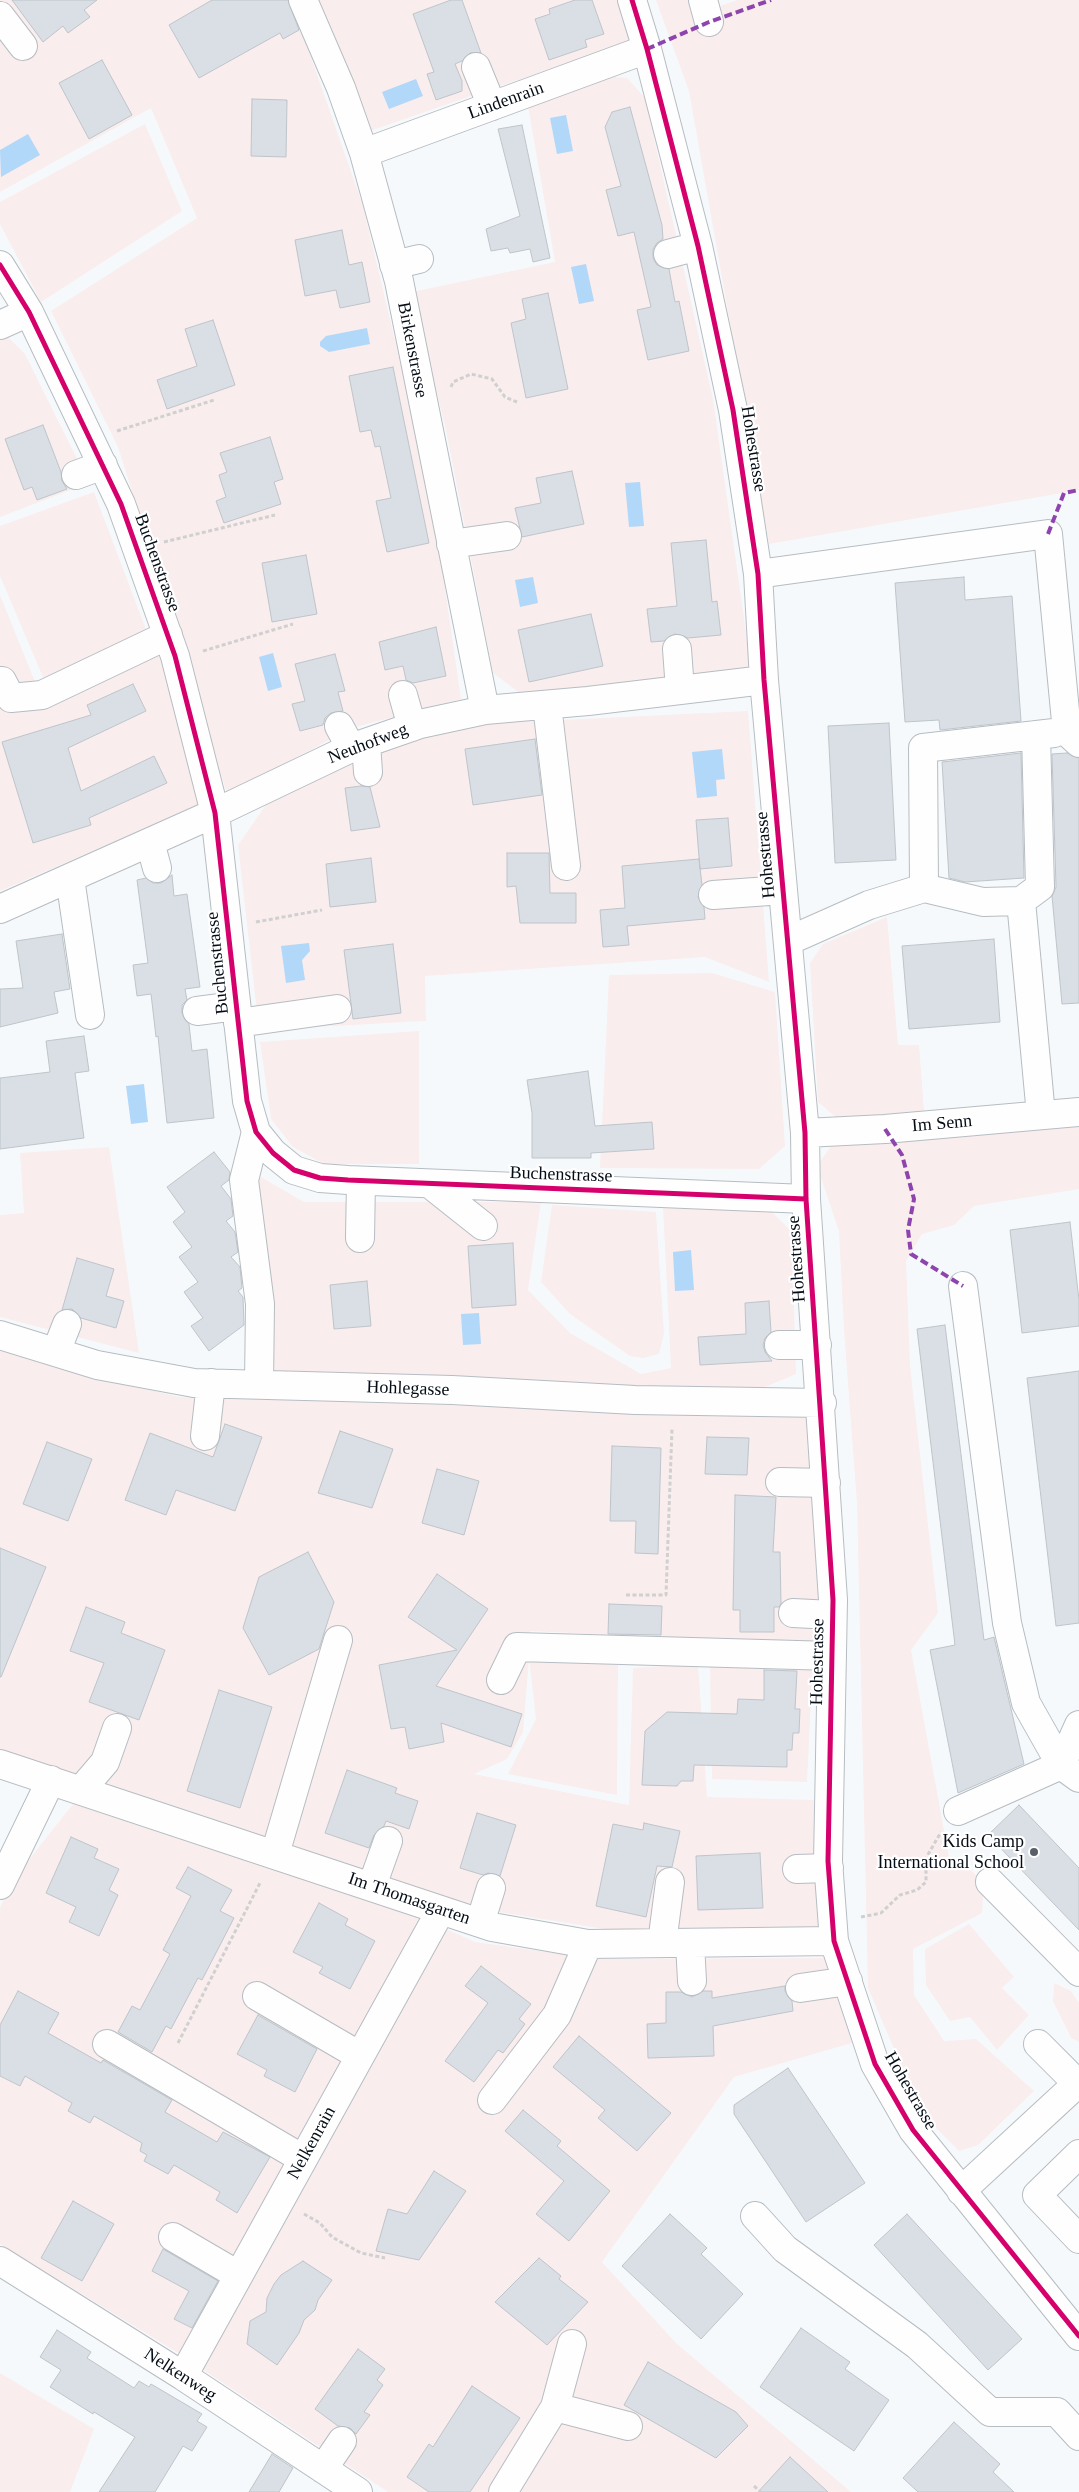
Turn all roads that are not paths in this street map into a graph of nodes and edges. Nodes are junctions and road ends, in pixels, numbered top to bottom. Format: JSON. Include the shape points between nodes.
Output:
{"nodes":[{"id":1,"x":303,"y":0,"type":"edge"},
{"id":2,"x":632,"y":0,"type":"edge"},
{"id":3,"x":0,"y":16,"type":"edge"},
{"id":4,"x":22,"y":46,"type":"dead end"},
{"id":5,"x":647,"y":49,"type":"junction"},
{"id":6,"x":476,"y":67,"type":"dead end"},
{"id":7,"x":492,"y":106,"type":"junction"},
{"id":8,"x":364,"y":153,"type":"junction"},
{"id":9,"x":698,"y":246,"type":"junction"},
{"id":10,"x":668,"y":254,"type":"dead end"},
{"id":11,"x":1,"y":269,"type":"edge"},
{"id":12,"x":28,"y":312,"type":"junction"},
{"id":13,"x":0,"y":326,"type":"edge"},
{"id":14,"x":102,"y":465,"type":"junction"},
{"id":15,"x":76,"y":475,"type":"dead end"},
{"id":16,"x":507,"y":536,"type":"dead end"},
{"id":17,"x":451,"y":544,"type":"junction"},
{"id":18,"x":758,"y":574,"type":"junction"},
{"id":19,"x":172,"y":647,"type":"junction"},
{"id":20,"x":677,"y":649,"type":"dead end"},
{"id":21,"x":764,"y":680,"type":"junction"},
{"id":22,"x":2,"y":681,"type":"dead end"},
{"id":23,"x":680,"y":690,"type":"junction"},
{"id":24,"x":403,"y":695,"type":"dead end"},
{"id":25,"x":547,"y":704,"type":"junction"},
{"id":26,"x":485,"y":710,"type":"junction"},
{"id":27,"x":412,"y":727,"type":"junction"},
{"id":28,"x":1036,"y":735,"type":"junction"},
{"id":29,"x":1073,"y":737,"type":"edge"},
{"id":30,"x":352,"y":739,"type":"junction"},
{"id":31,"x":368,"y":772,"type":"dead end"},
{"id":32,"x":215,"y":813,"type":"junction"},
{"id":33,"x":150,"y":842,"type":"junction"},
{"id":34,"x":566,"y":866,"type":"dead end"},
{"id":35,"x":157,"y":868,"type":"dead end"},
{"id":36,"x":70,"y":878,"type":"junction"},
{"id":37,"x":924,"y":888,"type":"junction"},
{"id":38,"x":783,"y":890,"type":"junction"},
{"id":39,"x":713,"y":895,"type":"dead end"},
{"id":40,"x":1021,"y":900,"type":"junction"},
{"id":41,"x":0,"y":909,"type":"edge"},
{"id":42,"x":788,"y":941,"type":"junction"},
{"id":43,"x":337,"y":1009,"type":"dead end"},
{"id":44,"x":198,"y":1011,"type":"dead end"},
{"id":45,"x":90,"y":1015,"type":"dead end"},
{"id":46,"x":237,"y":1015,"type":"junction"},
{"id":47,"x":1079,"y":1112,"type":"edge"},
{"id":48,"x":1041,"y":1115,"type":"junction"},
{"id":49,"x":256,"y":1132,"type":"junction"},
{"id":50,"x":805,"y":1133,"type":"junction"},
{"id":51,"x":361,"y":1181,"type":"junction"},
{"id":52,"x":430,"y":1184,"type":"junction"},
{"id":53,"x":806,"y":1199,"type":"junction"},
{"id":54,"x":483,"y":1226,"type":"dead end"},
{"id":55,"x":360,"y":1238,"type":"dead end"},
{"id":56,"x":963,"y":1286,"type":"dead end"},
{"id":57,"x":67,"y":1324,"type":"dead end"},
{"id":58,"x":0,"y":1335,"type":"edge"},
{"id":59,"x":779,"y":1345,"type":"dead end"},
{"id":60,"x":817,"y":1345,"type":"junction"},
{"id":61,"x":56,"y":1352,"type":"junction"},
{"id":62,"x":211,"y":1383,"type":"junction"},
{"id":63,"x":259,"y":1384,"type":"junction"},
{"id":64,"x":822,"y":1403,"type":"junction"},
{"id":65,"x":205,"y":1436,"type":"dead end"},
{"id":66,"x":780,"y":1482,"type":"dead end"},
{"id":67,"x":826,"y":1483,"type":"junction"},
{"id":68,"x":793,"y":1614,"type":"dead end"},
{"id":69,"x":832,"y":1615,"type":"junction"},
{"id":70,"x":338,"y":1640,"type":"dead end"},
{"id":71,"x":832,"y":1656,"type":"junction"},
{"id":72,"x":501,"y":1680,"type":"dead end"},
{"id":73,"x":1079,"y":1725,"type":"edge"},
{"id":74,"x":117,"y":1728,"type":"dead end"},
{"id":75,"x":0,"y":1764,"type":"edge"},
{"id":76,"x":1070,"y":1771,"type":"edge"},
{"id":77,"x":51,"y":1780,"type":"junction"},
{"id":78,"x":81,"y":1790,"type":"junction"},
{"id":79,"x":958,"y":1811,"type":"road end"},
{"id":80,"x":388,"y":1841,"type":"dead end"},
{"id":81,"x":275,"y":1854,"type":"junction"},
{"id":82,"x":829,"y":1868,"type":"junction"},
{"id":83,"x":797,"y":1869,"type":"dead end"},
{"id":84,"x":670,"y":1882,"type":"dead end"},
{"id":85,"x":990,"y":1882,"type":"dead end"},
{"id":86,"x":0,"y":1884,"type":"edge"},
{"id":87,"x":372,"y":1886,"type":"junction"},
{"id":88,"x":491,"y":1888,"type":"dead end"},
{"id":89,"x":441,"y":1910,"type":"junction"},
{"id":90,"x":480,"y":1923,"type":"junction"},
{"id":91,"x":834,"y":1932,"type":"junction"},
{"id":92,"x":662,"y":1943,"type":"junction"},
{"id":93,"x":690,"y":1943,"type":"junction"},
{"id":94,"x":588,"y":1944,"type":"junction"},
{"id":95,"x":1079,"y":1972,"type":"edge"},
{"id":96,"x":692,"y":1981,"type":"dead end"},
{"id":97,"x":848,"y":1981,"type":"junction"},
{"id":98,"x":800,"y":1988,"type":"dead end"},
{"id":99,"x":257,"y":1996,"type":"dead end"},
{"id":100,"x":106,"y":2044,"type":"dead end"},
{"id":101,"x":1038,"y":2044,"type":"dead end"},
{"id":102,"x":360,"y":2056,"type":"junction"},
{"id":103,"x":1078,"y":2083,"type":"edge"},
{"id":104,"x":492,"y":2100,"type":"dead end"},
{"id":105,"x":1079,"y":2154,"type":"edge"},
{"id":106,"x":303,"y":2159,"type":"junction"},
{"id":107,"x":961,"y":2190,"type":"junction"},
{"id":108,"x":755,"y":2216,"type":"dead end"},
{"id":109,"x":173,"y":2237,"type":"dead end"},
{"id":110,"x":1079,"y":2239,"type":"edge"},
{"id":111,"x":0,"y":2261,"type":"edge"},
{"id":112,"x":238,"y":2275,"type":"junction"},
{"id":113,"x":1079,"y":2336,"type":"edge"},
{"id":114,"x":572,"y":2344,"type":"dead end"},
{"id":115,"x":183,"y":2376,"type":"junction"},
{"id":116,"x":555,"y":2407,"type":"junction"},
{"id":117,"x":628,"y":2426,"type":"dead end"},
{"id":118,"x":1079,"y":2436,"type":"edge"},
{"id":119,"x":342,"y":2440,"type":"dead end"},
{"id":120,"x":324,"y":2469,"type":"junction"},
{"id":121,"x":358,"y":2492,"type":"edge"},
{"id":122,"x":503,"y":2492,"type":"edge"}],
"edges":[{"from":1,"to":8,"type":"street","name":"Birkenstrasse","via":[[341,88]]},
{"from":2,"to":5,"type":"street","name":"Hohestrasse"},
{"from":3,"to":4,"type":"street"},
{"from":5,"to":7,"type":"street","name":"Lindenrain"},
{"from":5,"to":9,"type":"street","name":"Hohestrasse"},
{"from":6,"to":7,"type":"street"},
{"from":7,"to":8,"type":"street","name":"Lindenrain"},
{"from":8,"to":17,"type":"street","name":"Birkenstrasse","via":[[406,262],[425,414]]},
{"from":9,"to":10,"type":"street"},
{"from":9,"to":18,"type":"street","name":"Hohestrasse","via":[[733,410]]},
{"from":11,"to":12,"type":"street","name":"Buchenstrasse"},
{"from":12,"to":13,"type":"street"},
{"from":12,"to":14,"type":"street","name":"Buchenstrasse"},
{"from":14,"to":15,"type":"street"},
{"from":14,"to":19,"type":"street","name":"Buchenstrasse","via":[[121,504]]},
{"from":16,"to":17,"type":"street"},
{"from":17,"to":26,"type":"street","name":"Birkenstrasse"},
{"from":18,"to":21,"type":"street","name":"Hohestrasse"},
{"from":18,"to":29,"type":"street","via":[[865,569],[1048,534]]},
{"from":19,"to":22,"type":"street","via":[[42,695],[11,698]]},
{"from":19,"to":32,"type":"street","name":"Buchenstrasse","via":[[190,755]]},
{"from":20,"to":23,"type":"street"},
{"from":21,"to":23,"type":"street","name":"Neuhofweg"},
{"from":21,"to":38,"type":"street","name":"Hohestrasse"},
{"from":23,"to":25,"type":"street","name":"Neuhofweg"},
{"from":24,"to":27,"type":"street"},
{"from":25,"to":26,"type":"street","name":"Neuhofweg"},
{"from":25,"to":34,"type":"street"},
{"from":26,"to":27,"type":"street","name":"Neuhofweg"},
{"from":27,"to":30,"type":"street","name":"Neuhofweg"},
{"from":28,"to":29,"type":"street"},
{"from":28,"to":37,"type":"street","via":[[923,748]]},
{"from":28,"to":40,"type":"street","via":[[1040,887]]},
{"from":30,"to":31,"type":"street"},
{"from":30,"to":32,"type":"street","name":"Neuhofweg"},
{"from":32,"to":33,"type":"street","name":"Neuhofweg"},
{"from":32,"to":46,"type":"street","name":"Buchenstrasse"},
{"from":33,"to":35,"type":"street"},
{"from":33,"to":36,"type":"street","name":"Neuhofweg"},
{"from":36,"to":41,"type":"street","name":"Neuhofweg"},
{"from":36,"to":45,"type":"street"},
{"from":37,"to":40,"type":"street","via":[[983,902]]},
{"from":37,"to":42,"type":"street","via":[[869,905]]},
{"from":38,"to":39,"type":"street"},
{"from":38,"to":42,"type":"street","name":"Hohestrasse"},
{"from":40,"to":48,"type":"street"},
{"from":42,"to":50,"type":"street","name":"Hohestrasse"},
{"from":43,"to":46,"type":"street"},
{"from":44,"to":46,"type":"street"},
{"from":46,"to":49,"type":"street","name":"Buchenstrasse","via":[[247,1101]]},
{"from":47,"to":48,"type":"street","name":"Im Senn"},
{"from":48,"to":50,"type":"street","name":"Im Senn"},
{"from":49,"to":51,"type":"street","name":"Buchenstrasse","via":[[273,1153],[294,1170],[320,1178]]},
{"from":49,"to":63,"type":"street","via":[[244,1180],[260,1304]]},
{"from":50,"to":53,"type":"street","name":"Hohestrasse"},
{"from":51,"to":52,"type":"street","name":"Buchenstrasse"},
{"from":51,"to":55,"type":"street"},
{"from":52,"to":53,"type":"street","name":"Buchenstrasse"},
{"from":52,"to":54,"type":"street"},
{"from":53,"to":60,"type":"street","name":"Hohestrasse"},
{"from":56,"to":76,"type":"street","via":[[1007,1623],[1026,1703]]},
{"from":57,"to":61,"type":"street"},
{"from":58,"to":61,"type":"street","name":"Hohlegasse"},
{"from":59,"to":60,"type":"street"},
{"from":60,"to":64,"type":"street","name":"Hohestrasse"},
{"from":61,"to":62,"type":"street","name":"Hohlegasse","via":[[97,1365],[194,1383]]},
{"from":62,"to":63,"type":"street","name":"Hohlegasse"},
{"from":62,"to":65,"type":"street"},
{"from":63,"to":64,"type":"street","name":"Hohlegasse","via":[[673,1401]]},
{"from":64,"to":67,"type":"street","name":"Hohestrasse"},
{"from":66,"to":67,"type":"street"},
{"from":67,"to":69,"type":"street","name":"Hohestrasse"},
{"from":68,"to":69,"type":"street"},
{"from":69,"to":71,"type":"street","name":"Hohestrasse"},
{"from":70,"to":81,"type":"street"},
{"from":71,"to":72,"type":"street","via":[[517,1647]]},
{"from":71,"to":82,"type":"street","name":"Hohestrasse"},
{"from":73,"to":76,"type":"street"},
{"from":74,"to":78,"type":"street","via":[[105,1762]]},
{"from":75,"to":77,"type":"street","name":"Im Thomasgarten"},
{"from":76,"to":79,"type":"street"},
{"from":77,"to":78,"type":"street","name":"Im Thomasgarten"},
{"from":77,"to":86,"type":"street"},
{"from":78,"to":81,"type":"street","name":"Im Thomasgarten","via":[[227,1827]]},
{"from":80,"to":87,"type":"street"},
{"from":81,"to":87,"type":"street","name":"Im Thomasgarten"},
{"from":82,"to":83,"type":"street"},
{"from":82,"to":91,"type":"street","name":"Hohestrasse"},
{"from":84,"to":92,"type":"street"},
{"from":85,"to":95,"type":"street"},
{"from":87,"to":89,"type":"street","name":"Im Thomasgarten"},
{"from":88,"to":90,"type":"street"},
{"from":89,"to":90,"type":"street","name":"Im Thomasgarten"},
{"from":89,"to":102,"type":"street","name":"Nelkenrain"},
{"from":90,"to":94,"type":"street","name":"Im Thomasgarten"},
{"from":91,"to":93,"type":"street","name":"Im Thomasgarten","via":[[719,1931]]},
{"from":91,"to":97,"type":"street","name":"Hohestrasse"},
{"from":92,"to":93,"type":"street","name":"Im Thomasgarten"},
{"from":92,"to":94,"type":"street","name":"Im Thomasgarten"},
{"from":93,"to":96,"type":"street"},
{"from":94,"to":104,"type":"street","via":[[557,2015]]},
{"from":97,"to":98,"type":"street"},
{"from":97,"to":107,"type":"street","name":"Hohestrasse","via":[[875,2064],[913,2130]]},
{"from":99,"to":102,"type":"street"},
{"from":100,"to":106,"type":"street"},
{"from":101,"to":103,"type":"street"},
{"from":102,"to":106,"type":"street","name":"Nelkenrain"},
{"from":103,"to":107,"type":"street"},
{"from":105,"to":110,"type":"street","via":[[1038,2195]]},
{"from":106,"to":112,"type":"street","name":"Nelkenrain"},
{"from":107,"to":113,"type":"street","name":"Hohestrasse"},
{"from":108,"to":118,"type":"street","via":[[785,2249],[917,2345],[990,2412],[1057,2412]]},
{"from":109,"to":112,"type":"street"},
{"from":111,"to":115,"type":"street","name":"Nelkenweg"},
{"from":112,"to":115,"type":"street","name":"Nelkenrain"},
{"from":114,"to":116,"type":"street"},
{"from":115,"to":120,"type":"street","name":"Nelkenweg"},
{"from":116,"to":117,"type":"street"},
{"from":116,"to":122,"type":"street"},
{"from":119,"to":120,"type":"street"},
{"from":120,"to":121,"type":"street","name":"Nelkenweg"}]}
